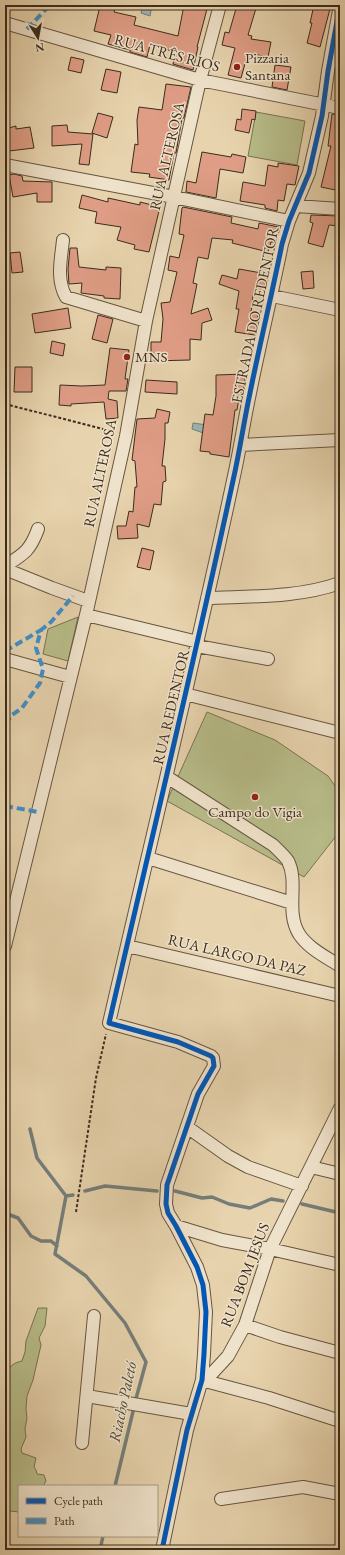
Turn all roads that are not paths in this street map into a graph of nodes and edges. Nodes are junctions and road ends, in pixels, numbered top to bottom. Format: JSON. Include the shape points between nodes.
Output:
{"nodes":[{"id":1,"x":220,"y":5,"type":"edge"},
{"id":2,"x":340,"y":5,"type":"edge"},
{"id":3,"x":5,"y":23,"type":"edge"},
{"id":4,"x":200,"y":80,"type":"junction"},
{"id":5,"x":324,"y":105,"type":"junction"},
{"id":6,"x":340,"y":108,"type":"edge"},
{"id":7,"x":5,"y":165,"type":"edge"},
{"id":8,"x":174,"y":197,"type":"junction"},
{"id":9,"x":296,"y":206,"type":"junction"},
{"id":10,"x":340,"y":209,"type":"edge"},
{"id":11,"x":288,"y":221,"type":"junction"},
{"id":12,"x":63,"y":240,"type":"dead end"},
{"id":13,"x":272,"y":296,"type":"junction"},
{"id":14,"x":340,"y":310,"type":"edge"},
{"id":15,"x":146,"y":321,"type":"junction"},
{"id":16,"x":340,"y":440,"type":"edge"},
{"id":17,"x":240,"y":445,"type":"junction"},
{"id":18,"x":38,"y":529,"type":"dead end"},
{"id":19,"x":5,"y":568,"type":"edge"},
{"id":20,"x":340,"y":583,"type":"edge"},
{"id":21,"x":207,"y":598,"type":"junction"},
{"id":22,"x":88,"y":601,"type":"junction"},
{"id":23,"x":86,"y":615,"type":"junction"},
{"id":24,"x":197,"y":644,"type":"junction"},
{"id":25,"x":5,"y":659,"type":"edge"},
{"id":26,"x":268,"y":659,"type":"dead end"},
{"id":27,"x":70,"y":677,"type":"junction"},
{"id":28,"x":185,"y":694,"type":"junction"},
{"id":29,"x":340,"y":733,"type":"edge"},
{"id":30,"x":167,"y":777,"type":"junction"},
{"id":31,"x":148,"y":858,"type":"junction"},
{"id":32,"x":292,"y":903,"type":"junction"},
{"id":33,"x":5,"y":946,"type":"edge"},
{"id":34,"x":127,"y":946,"type":"junction"},
{"id":35,"x":340,"y":966,"type":"edge"},
{"id":36,"x":340,"y":996,"type":"edge"},
{"id":37,"x":340,"y":1108,"type":"edge"},
{"id":38,"x":187,"y":1127,"type":"junction"},
{"id":39,"x":311,"y":1167,"type":"junction"},
{"id":40,"x":340,"y":1174,"type":"edge"},
{"id":41,"x":302,"y":1186,"type":"junction"},
{"id":42,"x":176,"y":1226,"type":"junction"},
{"id":43,"x":270,"y":1249,"type":"junction"},
{"id":44,"x":340,"y":1265,"type":"edge"},
{"id":45,"x":94,"y":1316,"type":"dead end"},
{"id":46,"x":245,"y":1325,"type":"junction"},
{"id":47,"x":340,"y":1352,"type":"edge"},
{"id":48,"x":204,"y":1380,"type":"junction"},
{"id":49,"x":87,"y":1396,"type":"junction"},
{"id":50,"x":191,"y":1414,"type":"junction"},
{"id":51,"x":340,"y":1421,"type":"edge"},
{"id":52,"x":82,"y":1443,"type":"dead end"},
{"id":53,"x":340,"y":1494,"type":"edge"},
{"id":54,"x":222,"y":1499,"type":"dead end"},
{"id":55,"x":162,"y":1550,"type":"edge"}],
"edges":[{"from":1,"to":4,"type":"street","name":"RUA ALTEROSA"},
{"from":2,"to":5,"type":"street","name":"ESTRADA DO REDENTOR"},
{"from":3,"to":4,"type":"street","name":"RUA TRÊS RIOS"},
{"from":4,"to":5,"type":"street","name":"RUA TRÊS RIOS"},
{"from":4,"to":8,"type":"street","name":"RUA ALTEROSA"},
{"from":5,"to":6,"type":"street","name":"RUA TRÊS RIOS"},
{"from":5,"to":9,"type":"street","name":"ESTRADA DO REDENTOR","via":[[309,173]]},
{"from":7,"to":8,"type":"street"},
{"from":8,"to":11,"type":"street"},
{"from":8,"to":15,"type":"street","name":"RUA ALTEROSA"},
{"from":9,"to":10,"type":"street"},
{"from":9,"to":11,"type":"street","name":"ESTRADA DO REDENTOR"},
{"from":11,"to":13,"type":"street","name":"ESTRADA DO REDENTOR"},
{"from":12,"to":15,"type":"street","via":[[59,275],[60,287],[66,297]]},
{"from":13,"to":14,"type":"street"},
{"from":13,"to":17,"type":"street","name":"ESTRADA DO REDENTOR"},
{"from":15,"to":22,"type":"street","name":"RUA ALTEROSA","via":[[126,436]]},
{"from":16,"to":17,"type":"street"},
{"from":17,"to":21,"type":"street","name":"RUA REDENTOR"},
{"from":18,"to":19,"type":"street","via":[[33,543]]},
{"from":19,"to":22,"type":"street"},
{"from":20,"to":21,"type":"street","via":[[292,593]]},
{"from":21,"to":24,"type":"street","name":"RUA REDENTOR"},
{"from":22,"to":23,"type":"street","name":"RUA ALTEROSA"},
{"from":23,"to":24,"type":"street"},
{"from":23,"to":27,"type":"street","name":"RUA ALTEROSA"},
{"from":24,"to":26,"type":"street"},
{"from":24,"to":28,"type":"street","name":"RUA REDENTOR"},
{"from":25,"to":27,"type":"street"},
{"from":27,"to":33,"type":"street","name":"RUA ALTEROSA"},
{"from":28,"to":29,"type":"street"},
{"from":28,"to":30,"type":"street","name":"RUA REDENTOR"},
{"from":30,"to":31,"type":"street","name":"RUA REDENTOR"},
{"from":30,"to":32,"type":"street","via":[[283,854],[292,872]]},
{"from":31,"to":32,"type":"street"},
{"from":31,"to":34,"type":"street","name":"RUA REDENTOR"},
{"from":32,"to":35,"type":"street","via":[[294,923],[304,941]]},
{"from":34,"to":36,"type":"street","name":"RUA LARGO DA PAZ"},
{"from":34,"to":38,"type":"street","name":"RUA REDENTOR","via":[[109,1024],[178,1042],[213,1058],[214,1066],[198,1094]]},
{"from":37,"to":39,"type":"street","name":"RUA BOM JESUS"},
{"from":38,"to":41,"type":"street","via":[[248,1167]]},
{"from":38,"to":42,"type":"street","via":[[167,1185],[166,1204]]},
{"from":39,"to":40,"type":"street"},
{"from":39,"to":41,"type":"street","name":"RUA BOM JESUS"},
{"from":41,"to":43,"type":"street","name":"RUA BOM JESUS"},
{"from":42,"to":43,"type":"street","via":[[222,1240]]},
{"from":42,"to":48,"type":"street","via":[[198,1267],[203,1285],[206,1312]]},
{"from":43,"to":44,"type":"street"},
{"from":43,"to":46,"type":"street","name":"RUA BOM JESUS"},
{"from":45,"to":49,"type":"street"},
{"from":46,"to":47,"type":"street"},
{"from":46,"to":48,"type":"street","name":"RUA BOM JESUS","via":[[228,1356]]},
{"from":48,"to":50,"type":"street"},
{"from":48,"to":51,"type":"street"},
{"from":49,"to":50,"type":"street"},
{"from":49,"to":52,"type":"street"},
{"from":50,"to":55,"type":"street"},
{"from":53,"to":54,"type":"street","via":[[303,1487]]}]}
